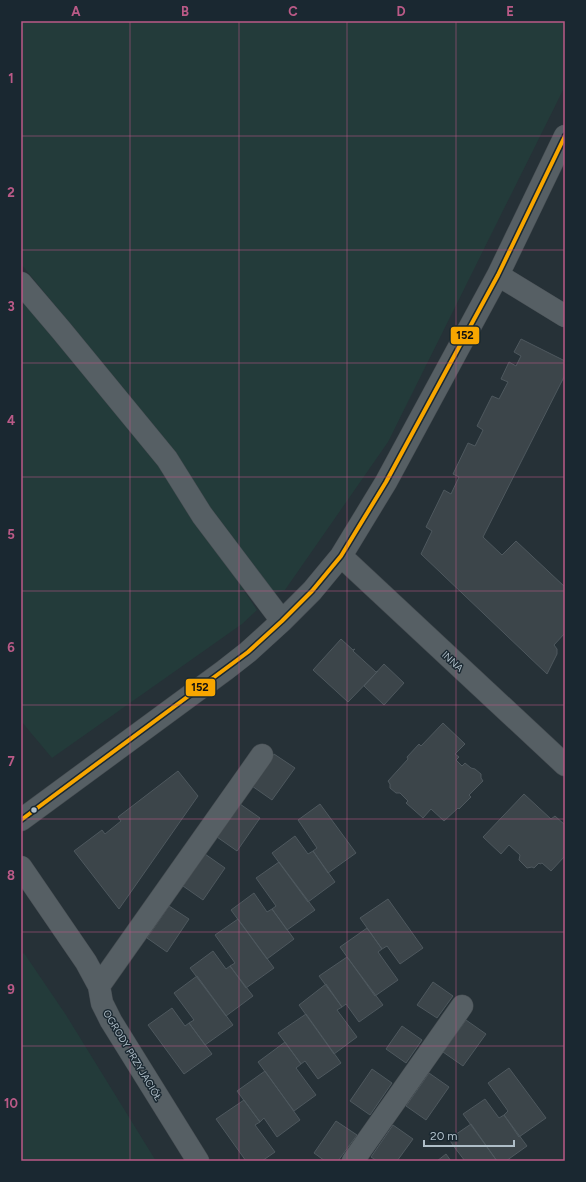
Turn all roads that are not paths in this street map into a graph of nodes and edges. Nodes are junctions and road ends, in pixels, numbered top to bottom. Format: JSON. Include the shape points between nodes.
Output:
{"nodes":[{"id":1,"x":565,"y":136,"type":"edge"},
{"id":2,"x":498,"y":275,"type":"junction"},
{"id":3,"x":21,"y":283,"type":"edge"},
{"id":4,"x":565,"y":316,"type":"edge"},
{"id":5,"x":341,"y":556,"type":"junction"},
{"id":6,"x":282,"y":621,"type":"junction"},
{"id":7,"x":262,"y":755,"type":"dead end"},
{"id":8,"x":565,"y":765,"type":"edge"},
{"id":9,"x":21,"y":820,"type":"edge"},
{"id":10,"x":21,"y":867,"type":"edge"},
{"id":11,"x":99,"y":986,"type":"junction"},
{"id":12,"x":462,"y":1006,"type":"dead end"},
{"id":13,"x":198,"y":1161,"type":"edge"},
{"id":14,"x":353,"y":1161,"type":"edge"}],
"edges":[{"from":1,"to":2,"type":"street"},
{"from":2,"to":4,"type":"street"},
{"from":2,"to":5,"type":"street","via":[[386,482]]},
{"from":3,"to":6,"type":"street","via":[[167,459],[202,515]]},
{"from":5,"to":6,"type":"street","via":[[312,591]]},
{"from":5,"to":8,"type":"street","name":"INNA"},
{"from":6,"to":9,"type":"street","via":[[225,670]]},
{"from":7,"to":11,"type":"street"},
{"from":10,"to":11,"type":"street","name":"OGRODY PRZYJACIÓŁ","via":[[82,956]]},
{"from":11,"to":13,"type":"street","name":"OGRODY PRZYJACIÓŁ","via":[[102,1003],[111,1021]]},
{"from":12,"to":14,"type":"street"}]}
